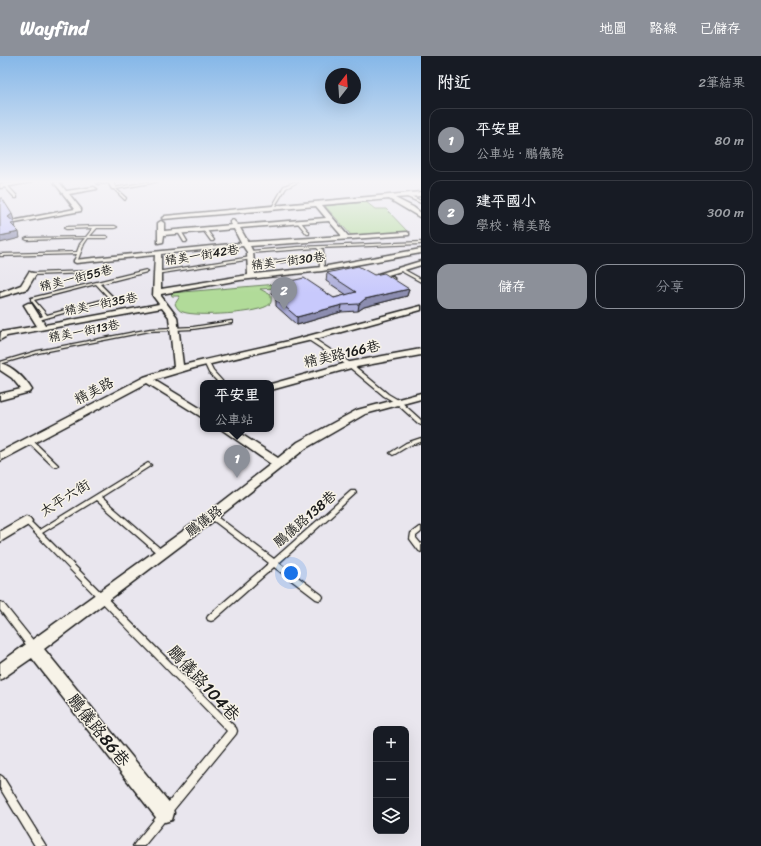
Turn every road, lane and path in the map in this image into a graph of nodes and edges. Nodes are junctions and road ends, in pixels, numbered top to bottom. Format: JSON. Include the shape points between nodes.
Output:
{"nodes":[{"id":1,"x":33,"y":219,"type":"edge"},
{"id":2,"x":172,"y":219,"type":"edge"},
{"id":3,"x":231,"y":219,"type":"edge"},
{"id":4,"x":331,"y":219,"type":"joint"},
{"id":5,"x":17,"y":222,"type":"dead end"},
{"id":6,"x":299,"y":222,"type":"junction"},
{"id":7,"x":96,"y":227,"type":"junction"},
{"id":8,"x":115,"y":227,"type":"dead end"},
{"id":9,"x":235,"y":227,"type":"junction"},
{"id":10,"x":66,"y":228,"type":"dead end"},
{"id":11,"x":205,"y":230,"type":"junction"},
{"id":12,"x":180,"y":232,"type":"junction"},
{"id":13,"x":308,"y":233,"type":"dead end"},
{"id":14,"x":160,"y":234,"type":"junction"},
{"id":15,"x":407,"y":234,"type":"dead end"},
{"id":16,"x":106,"y":237,"type":"dead end"},
{"id":17,"x":346,"y":237,"type":"junction"},
{"id":18,"x":86,"y":238,"type":"junction"},
{"id":19,"x":27,"y":239,"type":"dead end"},
{"id":20,"x":212,"y":240,"type":"dead end"},
{"id":21,"x":185,"y":241,"type":"dead end"},
{"id":22,"x":160,"y":242,"type":"dead end"},
{"id":23,"x":419,"y":243,"type":"edge"},
{"id":24,"x":246,"y":244,"type":"junction"},
{"id":25,"x":318,"y":248,"type":"junction"},
{"id":26,"x":421,"y":248,"type":"edge"},
{"id":27,"x":421,"y":251,"type":"edge"},
{"id":28,"x":79,"y":253,"type":"junction"},
{"id":29,"x":158,"y":253,"type":"junction"},
{"id":30,"x":0,"y":255,"type":"edge"},
{"id":31,"x":251,"y":258,"type":"junction"},
{"id":32,"x":301,"y":259,"type":"dead end"},
{"id":33,"x":76,"y":261,"type":"joint"},
{"id":34,"x":421,"y":263,"type":"edge"},
{"id":35,"x":322,"y":269,"type":"junction"},
{"id":36,"x":400,"y":270,"type":"junction"},
{"id":37,"x":146,"y":271,"type":"dead end"},
{"id":38,"x":88,"y":272,"type":"dead end"},
{"id":39,"x":156,"y":273,"type":"junction"},
{"id":40,"x":32,"y":274,"type":"joint"},
{"id":41,"x":252,"y":277,"type":"junction"},
{"id":42,"x":421,"y":281,"type":"edge"},
{"id":43,"x":97,"y":283,"type":"junction"},
{"id":44,"x":395,"y":283,"type":"edge"},
{"id":45,"x":157,"y":292,"type":"junction"},
{"id":46,"x":0,"y":295,"type":"edge"},
{"id":47,"x":28,"y":305,"type":"dead end"},
{"id":48,"x":164,"y":305,"type":"junction"},
{"id":49,"x":421,"y":308,"type":"edge"},
{"id":50,"x":42,"y":317,"type":"junction"},
{"id":51,"x":231,"y":322,"type":"dead end"},
{"id":52,"x":42,"y":328,"type":"junction"},
{"id":53,"x":174,"y":329,"type":"junction"},
{"id":54,"x":0,"y":338,"type":"edge"},
{"id":55,"x":309,"y":338,"type":"junction"},
{"id":56,"x":421,"y":352,"type":"edge"},
{"id":57,"x":206,"y":362,"type":"junction"},
{"id":58,"x":0,"y":364,"type":"edge"},
{"id":59,"x":350,"y":365,"type":"junction"},
{"id":60,"x":179,"y":368,"type":"junction"},
{"id":61,"x":147,"y":379,"type":"junction"},
{"id":62,"x":219,"y":380,"type":"edge"},
{"id":63,"x":274,"y":386,"type":"edge"},
{"id":64,"x":421,"y":396,"type":"edge"},
{"id":65,"x":0,"y":397,"type":"edge"},
{"id":66,"x":398,"y":402,"type":"junction"},
{"id":67,"x":200,"y":413,"type":"edge"},
{"id":68,"x":421,"y":423,"type":"edge"},
{"id":69,"x":231,"y":432,"type":"edge"},
{"id":70,"x":421,"y":440,"type":"edge"},
{"id":71,"x":30,"y":441,"type":"junction"},
{"id":72,"x":393,"y":453,"type":"dead end"},
{"id":73,"x":0,"y":457,"type":"edge"},
{"id":74,"x":279,"y":464,"type":"junction"},
{"id":75,"x":56,"y":465,"type":"dead end"},
{"id":76,"x":148,"y":465,"type":"dead end"},
{"id":77,"x":353,"y":493,"type":"dead end"},
{"id":78,"x":97,"y":496,"type":"junction"},
{"id":79,"x":212,"y":516,"type":"junction"},
{"id":80,"x":26,"y":521,"type":"joint"},
{"id":81,"x":421,"y":529,"type":"edge"},
{"id":82,"x":38,"y":533,"type":"junction"},
{"id":83,"x":0,"y":537,"type":"edge"},
{"id":84,"x":421,"y":549,"type":"edge"},
{"id":85,"x":161,"y":553,"type":"junction"},
{"id":86,"x":273,"y":563,"type":"junction"},
{"id":87,"x":319,"y":596,"type":"dead end"},
{"id":88,"x":100,"y":598,"type":"junction"},
{"id":89,"x":0,"y":605,"type":"edge"},
{"id":90,"x":211,"y":618,"type":"dead end"},
{"id":91,"x":33,"y":647,"type":"junction"},
{"id":92,"x":0,"y":672,"type":"edge"},
{"id":93,"x":0,"y":780,"type":"edge"},
{"id":94,"x":166,"y":813,"type":"junction"},
{"id":95,"x":41,"y":846,"type":"edge"},
{"id":96,"x":138,"y":846,"type":"edge"}],
"edges":[{"from":1,"to":5,"type":"street"},
{"from":2,"to":14,"type":"street","via":[[163,220]]},
{"from":3,"to":9,"type":"street"},
{"from":4,"to":6,"type":"street"},
{"from":4,"to":17,"type":"street"},
{"from":6,"to":9,"type":"street"},
{"from":6,"to":13,"type":"lane"},
{"from":7,"to":8,"type":"lane"},
{"from":7,"to":10,"type":"lane"},
{"from":7,"to":18,"type":"lane"},
{"from":9,"to":11,"type":"street"},
{"from":9,"to":24,"type":"street"},
{"from":11,"to":12,"type":"street"},
{"from":11,"to":20,"type":"lane"},
{"from":12,"to":14,"type":"street"},
{"from":12,"to":21,"type":"lane"},
{"from":14,"to":22,"type":"street"},
{"from":15,"to":17,"type":"street"},
{"from":16,"to":18,"type":"lane"},
{"from":17,"to":24,"type":"street"},
{"from":18,"to":19,"type":"lane"},
{"from":18,"to":28,"type":"lane"},
{"from":23,"to":25,"type":"lane"},
{"from":23,"to":26,"type":"lane"},
{"from":24,"to":29,"type":"street"},
{"from":24,"to":31,"type":"street"},
{"from":25,"to":31,"type":"lane"},
{"from":25,"to":35,"type":"lane","via":[[321,250]]},
{"from":27,"to":35,"type":"street","name":"精美一街30巷"},
{"from":28,"to":30,"type":"lane"},
{"from":28,"to":33,"type":"lane"},
{"from":29,"to":33,"type":"street"},
{"from":29,"to":39,"type":"street"},
{"from":31,"to":32,"type":"lane"},
{"from":31,"to":39,"type":"lane","name":"精美一街42巷"},
{"from":31,"to":41,"type":"street"},
{"from":34,"to":36,"type":"street"},
{"from":35,"to":41,"type":"street","name":"精美一街30巷"},
{"from":36,"to":42,"type":"lane"},
{"from":36,"to":44,"type":"street","via":[[382,274]]},
{"from":37,"to":43,"type":"lane","name":"精美一街55巷"},
{"from":38,"to":40,"type":"lane"},
{"from":39,"to":45,"type":"street"},
{"from":40,"to":46,"type":"street","via":[[26,287]]},
{"from":41,"to":45,"type":"street","name":"精美一街30巷"},
{"from":43,"to":50,"type":"lane","name":"精美一街55巷","via":[[32,299]]},
{"from":43,"to":50,"type":"lane","via":[[112,298]]},
{"from":45,"to":48,"type":"street"},
{"from":47,"to":50,"type":"street"},
{"from":48,"to":52,"type":"street","name":"精美一街35巷"},
{"from":48,"to":53,"type":"street","via":[[173,317]]},
{"from":49,"to":55,"type":"street","name":"精美路"},
{"from":50,"to":52,"type":"street"},
{"from":51,"to":53,"type":"lane","name":"精美一街13巷"},
{"from":52,"to":54,"type":"street","name":"精美一街35巷","via":[[4,334]]},
{"from":53,"to":58,"type":"lane","name":"精美一街13巷","via":[[150,330],[36,352]]},
{"from":53,"to":60,"type":"street"},
{"from":55,"to":57,"type":"street","name":"精美路"},
{"from":55,"to":59,"type":"lane"},
{"from":56,"to":59,"type":"street","name":"精美路166巷"},
{"from":57,"to":60,"type":"street","name":"精美路"},
{"from":57,"to":62,"type":"lane"},
{"from":58,"to":65,"type":"street","name":"精美一街13巷","via":[[24,384],[27,390]]},
{"from":59,"to":63,"type":"street","name":"精美路166巷"},
{"from":59,"to":66,"type":"lane"},
{"from":60,"to":61,"type":"street","name":"精美路"},
{"from":61,"to":67,"type":"street"},
{"from":61,"to":71,"type":"street","name":"精美路"},
{"from":64,"to":66,"type":"street","name":"鵬儀路"},
{"from":66,"to":68,"type":"lane"},
{"from":66,"to":74,"type":"street","name":"鵬儀路","via":[[361,412],[302,445]]},
{"from":69,"to":74,"type":"street"},
{"from":70,"to":72,"type":"lane"},
{"from":71,"to":73,"type":"street","name":"精美路"},
{"from":71,"to":75,"type":"lane"},
{"from":74,"to":79,"type":"street","name":"鵬儀路"},
{"from":76,"to":78,"type":"lane","name":"太平六街"},
{"from":77,"to":86,"type":"lane","name":"鵬儀路138巷"},
{"from":78,"to":82,"type":"lane","name":"太平六街"},
{"from":78,"to":85,"type":"lane"},
{"from":79,"to":85,"type":"street","name":"鵬儀路"},
{"from":79,"to":86,"type":"lane","name":"鵬儀路138巷"},
{"from":80,"to":82,"type":"lane","name":"太平六街"},
{"from":80,"to":83,"type":"street","name":"太平六街"},
{"from":81,"to":84,"type":"lane","via":[[413,535]]},
{"from":82,"to":88,"type":"lane"},
{"from":85,"to":88,"type":"street","name":"鵬儀路"},
{"from":86,"to":87,"type":"lane","name":"鵬儀路138巷"},
{"from":86,"to":90,"type":"lane","name":"鵬儀路138巷"},
{"from":88,"to":91,"type":"street","name":"鵬儀路"},
{"from":88,"to":94,"type":"lane","name":"鵬儀路104巷","via":[[233,731]]},
{"from":89,"to":91,"type":"lane"},
{"from":91,"to":92,"type":"street","name":"鵬儀路"},
{"from":91,"to":94,"type":"street","name":"鵬儀路86巷"},
{"from":93,"to":95,"type":"lane"},
{"from":94,"to":96,"type":"lane"}]}
